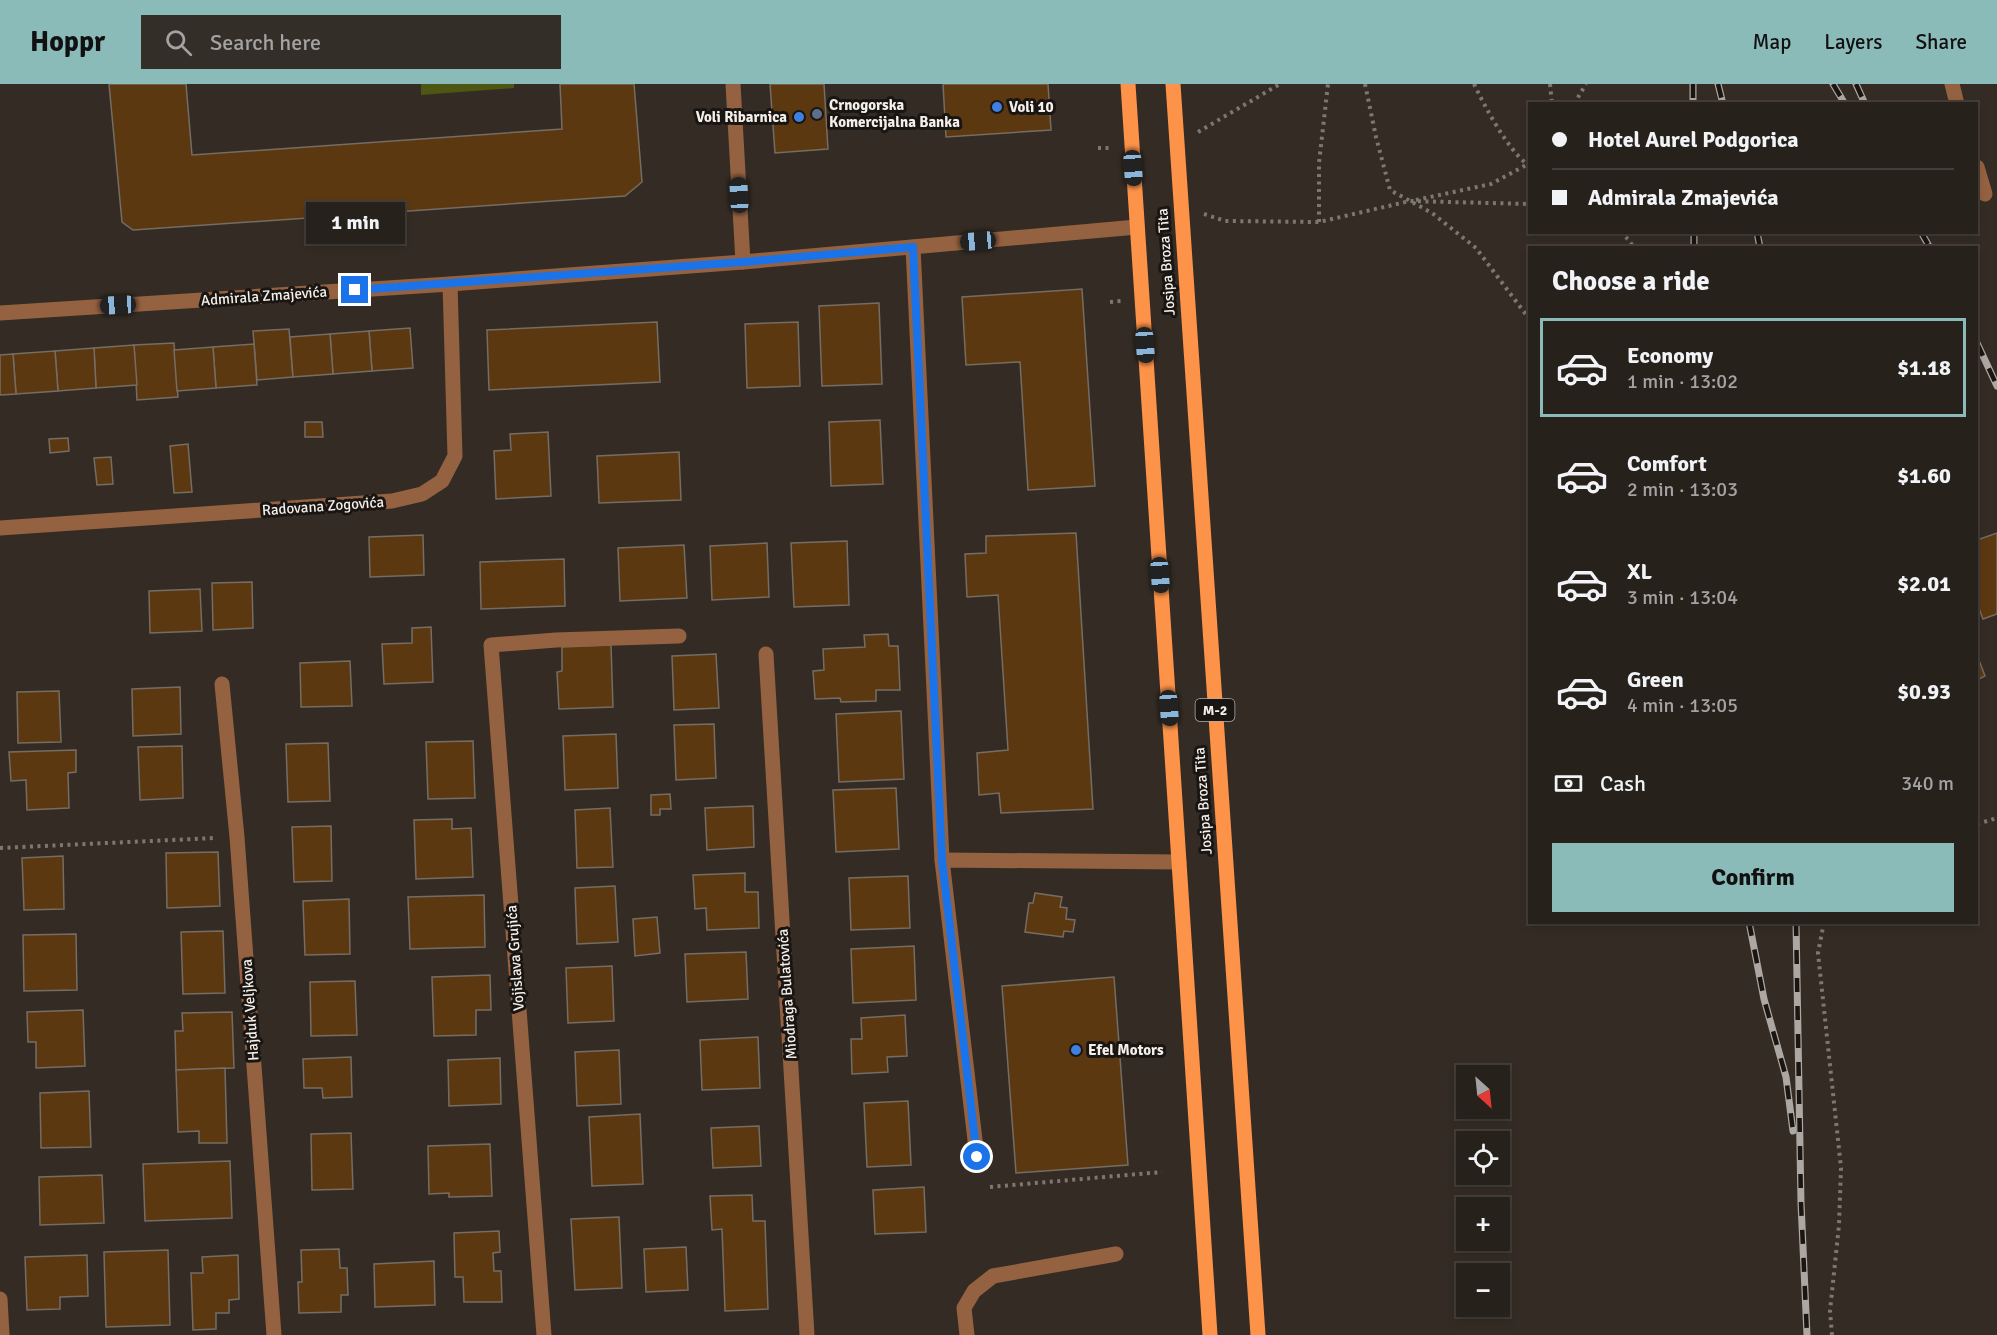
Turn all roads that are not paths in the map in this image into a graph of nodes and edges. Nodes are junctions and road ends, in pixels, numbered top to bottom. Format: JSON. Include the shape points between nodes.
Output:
{"nodes":[{"id":1,"x":733,"y":84,"type":"edge"},
{"id":2,"x":1128,"y":84,"type":"edge"},
{"id":3,"x":1173,"y":84,"type":"edge"},
{"id":4,"x":1952,"y":84,"type":"edge"},
{"id":5,"x":1956,"y":102,"type":"edge"},
{"id":6,"x":1978,"y":170,"type":"edge"},
{"id":7,"x":1985,"y":194,"type":"dead end"},
{"id":8,"x":1137,"y":226,"type":"junction"},
{"id":9,"x":913,"y":247,"type":"junction"},
{"id":10,"x":743,"y":262,"type":"junction"},
{"id":11,"x":450,"y":284,"type":"junction"},
{"id":12,"x":0,"y":313,"type":"edge"},
{"id":13,"x":0,"y":528,"type":"edge"},
{"id":14,"x":679,"y":636,"type":"dead end"},
{"id":15,"x":766,"y":654,"type":"dead end"},
{"id":16,"x":222,"y":684,"type":"dead end"},
{"id":17,"x":942,"y":860,"type":"junction"},
{"id":18,"x":1179,"y":862,"type":"junction"},
{"id":19,"x":977,"y":1157,"type":"dead end"},
{"id":20,"x":1116,"y":1254,"type":"dead end"},
{"id":21,"x":0,"y":1299,"type":"edge"},
{"id":22,"x":2,"y":1335,"type":"edge"},
{"id":23,"x":274,"y":1335,"type":"edge"},
{"id":24,"x":544,"y":1335,"type":"edge"},
{"id":25,"x":807,"y":1335,"type":"edge"},
{"id":26,"x":967,"y":1335,"type":"edge"},
{"id":27,"x":1210,"y":1335,"type":"edge"},
{"id":28,"x":1258,"y":1335,"type":"edge"}],
"edges":[{"from":1,"to":10,"type":"street"},
{"from":2,"to":8,"type":"main road","name":"Josipa Broza Tita"},
{"from":3,"to":28,"type":"main road","name":"Josipa Broza Tita","number":"M-2"},
{"from":4,"to":5,"type":"street"},
{"from":6,"to":7,"type":"street"},
{"from":8,"to":9,"type":"street","name":"Admirala Zmajevića"},
{"from":8,"to":18,"type":"main road","name":"Josipa Broza Tita"},
{"from":9,"to":10,"type":"street","name":"Admirala Zmajevića"},
{"from":9,"to":17,"type":"street"},
{"from":10,"to":11,"type":"street","name":"Admirala Zmajevića"},
{"from":11,"to":12,"type":"street","name":"Admirala Zmajevića"},
{"from":11,"to":13,"type":"street","name":"Radovana Zogovića","via":[[454,456],[442,481],[422,494],[392,501]]},
{"from":14,"to":24,"type":"street","name":"Vojislava Grujića","via":[[491,645]]},
{"from":15,"to":25,"type":"street","name":"Miodraga Bulatovića"},
{"from":16,"to":23,"type":"street","name":"Hajduk Veljkova"},
{"from":17,"to":18,"type":"street"},
{"from":17,"to":19,"type":"street"},
{"from":18,"to":27,"type":"main road","name":"Josipa Broza Tita"},
{"from":20,"to":26,"type":"street","via":[[993,1276],[974,1291],[964,1308]]},
{"from":21,"to":22,"type":"street"}]}
